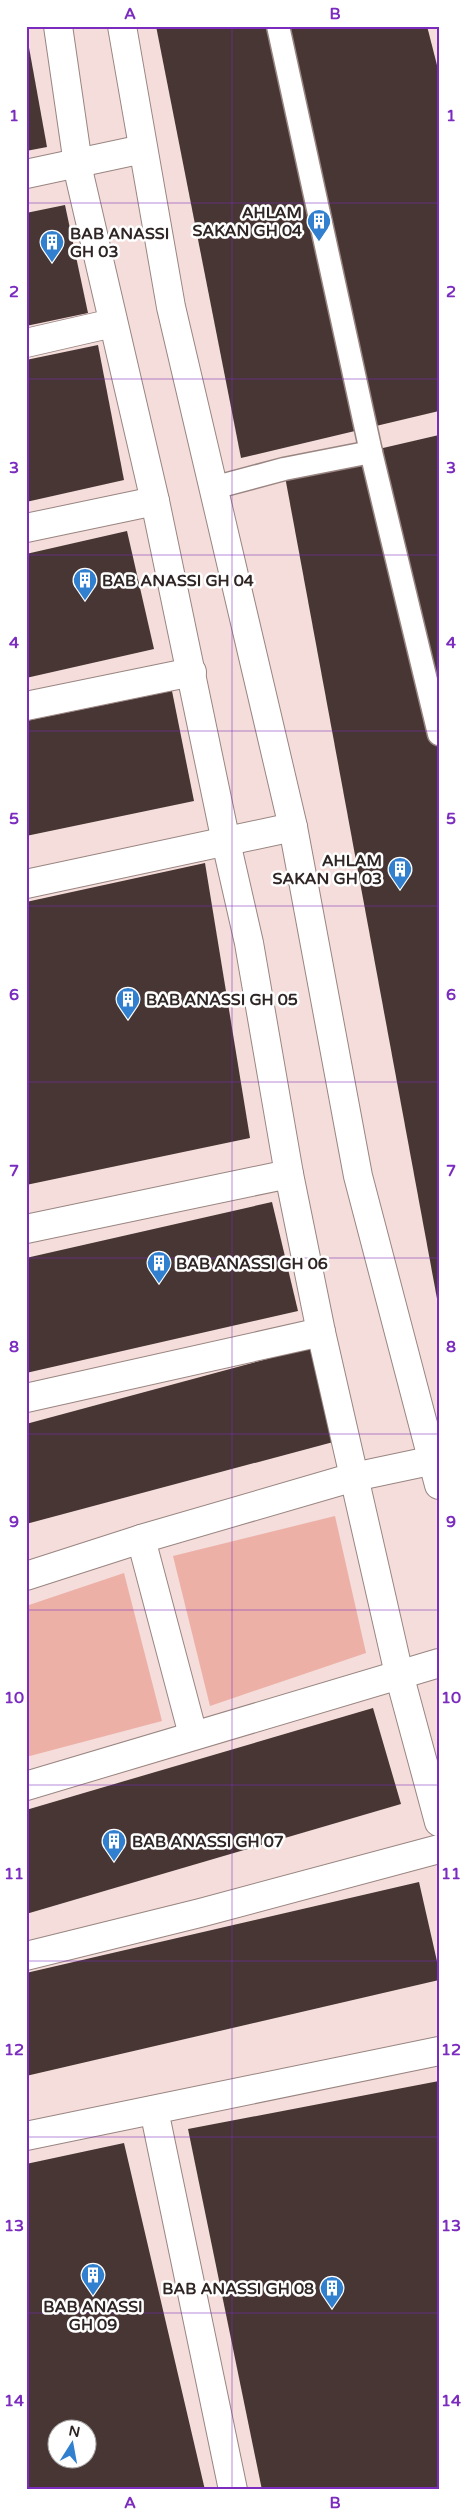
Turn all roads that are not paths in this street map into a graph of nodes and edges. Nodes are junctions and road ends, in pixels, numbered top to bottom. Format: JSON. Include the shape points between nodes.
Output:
{"nodes":[{"id":1,"x":58,"y":26,"type":"edge"},
{"id":2,"x":122,"y":26,"type":"edge"},
{"id":3,"x":278,"y":26,"type":"edge"},
{"id":4,"x":144,"y":149,"type":"junction"},
{"id":5,"x":78,"y":162,"type":"junction"},
{"id":6,"x":26,"y":174,"type":"edge"},
{"id":7,"x":113,"y":324,"type":"junction"},
{"id":8,"x":26,"y":344,"type":"edge"},
{"id":9,"x":371,"y":452,"type":"junction"},
{"id":10,"x":213,"y":488,"type":"junction"},
{"id":11,"x":156,"y":501,"type":"junction"},
{"id":12,"x":26,"y":528,"type":"edge"},
{"id":13,"x":192,"y":672,"type":"junction"},
{"id":14,"x":26,"y":706,"type":"edge"},
{"id":15,"x":439,"y":734,"type":"edge"},
{"id":16,"x":293,"y":827,"type":"junction"},
{"id":17,"x":226,"y":842,"type":"junction"},
{"id":18,"x":26,"y":884,"type":"edge"},
{"id":19,"x":289,"y":1174,"type":"junction"},
{"id":20,"x":26,"y":1229,"type":"edge"},
{"id":21,"x":321,"y":1332,"type":"junction"},
{"id":22,"x":26,"y":1398,"type":"edge"},
{"id":23,"x":437,"y":1468,"type":"edge"},
{"id":24,"x":354,"y":1477,"type":"junction"},
{"id":25,"x":141,"y":1539,"type":"junction"},
{"id":26,"x":26,"y":1576,"type":"edge"},
{"id":27,"x":439,"y":1663,"type":"edge"},
{"id":28,"x":399,"y":1674,"type":"junction"},
{"id":29,"x":193,"y":1735,"type":"junction"},
{"id":30,"x":26,"y":1786,"type":"edge"},
{"id":31,"x":439,"y":1822,"type":"edge"},
{"id":32,"x":439,"y":1849,"type":"edge"},
{"id":33,"x":26,"y":1956,"type":"edge"},
{"id":34,"x":439,"y":2051,"type":"edge"},
{"id":35,"x":154,"y":2110,"type":"junction"},
{"id":36,"x":26,"y":2136,"type":"edge"},
{"id":37,"x":233,"y":2490,"type":"edge"}],
"edges":[{"from":1,"to":5,"type":"street"},
{"from":2,"to":4,"type":"street"},
{"from":3,"to":9,"type":"lane"},
{"from":4,"to":5,"type":"street"},
{"from":4,"to":10,"type":"street","via":[[171,307]]},
{"from":5,"to":6,"type":"street"},
{"from":5,"to":7,"type":"street"},
{"from":7,"to":8,"type":"street"},
{"from":7,"to":11,"type":"street"},
{"from":9,"to":10,"type":"lane","via":[[284,469]]},
{"from":9,"to":15,"type":"lane"},
{"from":10,"to":16,"type":"street"},
{"from":11,"to":12,"type":"street"},
{"from":11,"to":13,"type":"street"},
{"from":13,"to":14,"type":"street"},
{"from":13,"to":17,"type":"street"},
{"from":16,"to":17,"type":"street"},
{"from":16,"to":23,"type":"street","via":[[358,1176]]},
{"from":17,"to":18,"type":"street"},
{"from":17,"to":19,"type":"street","via":[[249,943]]},
{"from":19,"to":20,"type":"street"},
{"from":19,"to":21,"type":"street"},
{"from":21,"to":22,"type":"street"},
{"from":21,"to":24,"type":"street"},
{"from":23,"to":24,"type":"street"},
{"from":24,"to":25,"type":"street"},
{"from":24,"to":28,"type":"street"},
{"from":25,"to":26,"type":"street"},
{"from":25,"to":29,"type":"street"},
{"from":27,"to":28,"type":"street"},
{"from":28,"to":29,"type":"street"},
{"from":28,"to":31,"type":"street"},
{"from":29,"to":30,"type":"street"},
{"from":32,"to":33,"type":"street"},
{"from":34,"to":35,"type":"street"},
{"from":35,"to":36,"type":"street"},
{"from":35,"to":37,"type":"street"}]}
